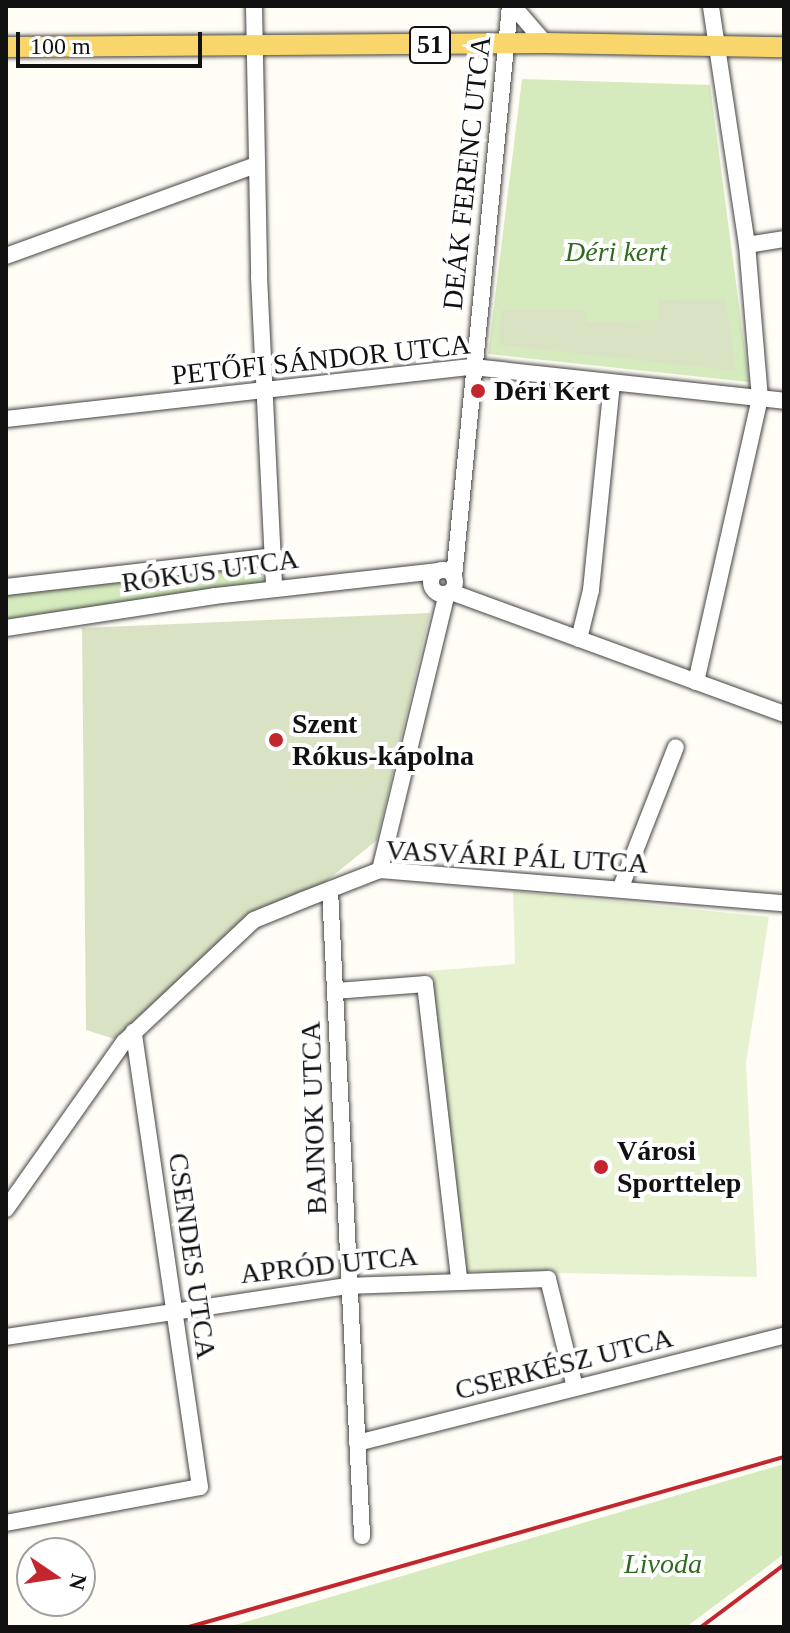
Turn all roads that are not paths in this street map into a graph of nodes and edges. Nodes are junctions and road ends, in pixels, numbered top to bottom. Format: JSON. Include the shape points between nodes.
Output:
{"nodes":[{"id":1,"x":254,"y":6,"type":"edge"},
{"id":2,"x":511,"y":6,"type":"edge"},
{"id":3,"x":711,"y":6,"type":"edge"},
{"id":4,"x":545,"y":43,"type":"junction"},
{"id":5,"x":507,"y":44,"type":"junction"},
{"id":6,"x":715,"y":46,"type":"junction"},
{"id":7,"x":6,"y":47,"type":"edge"},
{"id":8,"x":784,"y":47,"type":"edge"},
{"id":9,"x":253,"y":48,"type":"junction"},
{"id":10,"x":256,"y":165,"type":"junction"},
{"id":11,"x":784,"y":239,"type":"edge"},
{"id":12,"x":747,"y":245,"type":"junction"},
{"id":13,"x":6,"y":256,"type":"edge"},
{"id":14,"x":473,"y":367,"type":"junction"},
{"id":15,"x":612,"y":384,"type":"junction"},
{"id":16,"x":265,"y":390,"type":"junction"},
{"id":17,"x":760,"y":399,"type":"junction"},
{"id":18,"x":784,"y":401,"type":"edge"},
{"id":19,"x":6,"y":419,"type":"edge"},
{"id":20,"x":275,"y":556,"type":"junction"},
{"id":21,"x":444,"y":583,"type":"junction"},
{"id":22,"x":6,"y":587,"type":"edge"},
{"id":23,"x":274,"y":588,"type":"junction"},
{"id":24,"x":6,"y":628,"type":"edge"},
{"id":25,"x":579,"y":639,"type":"junction"},
{"id":26,"x":696,"y":682,"type":"junction"},
{"id":27,"x":784,"y":714,"type":"edge"},
{"id":28,"x":676,"y":747,"type":"dead end"},
{"id":29,"x":380,"y":870,"type":"junction"},
{"id":30,"x":621,"y":887,"type":"junction"},
{"id":31,"x":330,"y":890,"type":"junction"},
{"id":32,"x":784,"y":903,"type":"edge"},
{"id":33,"x":335,"y":991,"type":"junction"},
{"id":34,"x":134,"y":1032,"type":"junction"},
{"id":35,"x":6,"y":1209,"type":"edge"},
{"id":36,"x":459,"y":1278,"type":"junction"},
{"id":37,"x":346,"y":1286,"type":"junction"},
{"id":38,"x":173,"y":1311,"type":"junction"},
{"id":39,"x":784,"y":1336,"type":"edge"},
{"id":40,"x":6,"y":1337,"type":"edge"},
{"id":41,"x":575,"y":1387,"type":"junction"},
{"id":42,"x":357,"y":1443,"type":"junction"},
{"id":43,"x":6,"y":1523,"type":"edge"},
{"id":44,"x":362,"y":1536,"type":"dead end"}],
"edges":[{"from":1,"to":9,"type":"street"},
{"from":2,"to":4,"type":"street","name":"DEÁK FERENC UTCA"},
{"from":2,"to":5,"type":"street","name":"DEÁK FERENC UTCA"},
{"from":3,"to":6,"type":"street"},
{"from":4,"to":5,"type":"main road","number":"51"},
{"from":4,"to":6,"type":"main road","number":"51"},
{"from":5,"to":9,"type":"main road","number":"51"},
{"from":5,"to":14,"type":"street","name":"DEÁK FERENC UTCA"},
{"from":6,"to":8,"type":"main road","number":"51"},
{"from":6,"to":12,"type":"street"},
{"from":7,"to":9,"type":"main road","number":"51"},
{"from":9,"to":10,"type":"street"},
{"from":10,"to":13,"type":"street"},
{"from":10,"to":16,"type":"street"},
{"from":11,"to":12,"type":"street"},
{"from":12,"to":17,"type":"street"},
{"from":14,"to":15,"type":"street","name":"PETŐFI SÁNDOR UTCA"},
{"from":14,"to":16,"type":"street","name":"PETŐFI SÁNDOR UTCA"},
{"from":14,"to":21,"type":"street","name":"DEÁK FERENC UTCA","via":[[455,537]]},
{"from":15,"to":17,"type":"street","name":"PETŐFI SÁNDOR UTCA"},
{"from":15,"to":25,"type":"street","via":[[591,590]]},
{"from":16,"to":19,"type":"street","name":"PETŐFI SÁNDOR UTCA"},
{"from":16,"to":20,"type":"street"},
{"from":17,"to":18,"type":"street","name":"PETŐFI SÁNDOR UTCA"},
{"from":17,"to":26,"type":"street"},
{"from":20,"to":22,"type":"street","name":"RÓKUS UTCA"},
{"from":20,"to":23,"type":"street"},
{"from":21,"to":23,"type":"street","name":"RÓKUS UTCA"},
{"from":21,"to":25,"type":"street"},
{"from":21,"to":29,"type":"street","name":"DEÁK FERENC UTCA","via":[[443,612]]},
{"from":23,"to":24,"type":"street","name":"RÓKUS UTCA"},
{"from":25,"to":26,"type":"street"},
{"from":26,"to":27,"type":"street"},
{"from":28,"to":30,"type":"street"},
{"from":29,"to":30,"type":"street","name":"VASVÁRI PÁL UTCA"},
{"from":29,"to":31,"type":"street","name":"VASVÁRI PÁL UTCA"},
{"from":30,"to":32,"type":"street","name":"VASVÁRI PÁL UTCA"},
{"from":31,"to":33,"type":"street","name":"BAJNOK UTCA"},
{"from":31,"to":34,"type":"street","name":"VASVÁRI PÁL UTCA","via":[[254,920]]},
{"from":33,"to":36,"type":"street","via":[[425,984]]},
{"from":33,"to":37,"type":"street","name":"BAJNOK UTCA"},
{"from":34,"to":35,"type":"street","name":"VASVÁRI PÁL UTCA"},
{"from":34,"to":38,"type":"street","name":"CSENDES UTCA"},
{"from":36,"to":37,"type":"street","name":"APRÓD UTCA"},
{"from":36,"to":41,"type":"street","name":"APRÓD UTCA","via":[[548,1279]]},
{"from":37,"to":38,"type":"street","name":"APRÓD UTCA"},
{"from":37,"to":42,"type":"street","name":"BAJNOK UTCA"},
{"from":38,"to":40,"type":"street","name":"APRÓD UTCA"},
{"from":38,"to":43,"type":"street","name":"CSENDES UTCA","via":[[200,1487]]},
{"from":39,"to":41,"type":"street","name":"CSERKÉSZ UTCA"},
{"from":41,"to":42,"type":"street","name":"CSERKÉSZ UTCA"},
{"from":42,"to":44,"type":"street","name":"BAJNOK UTCA"}]}
